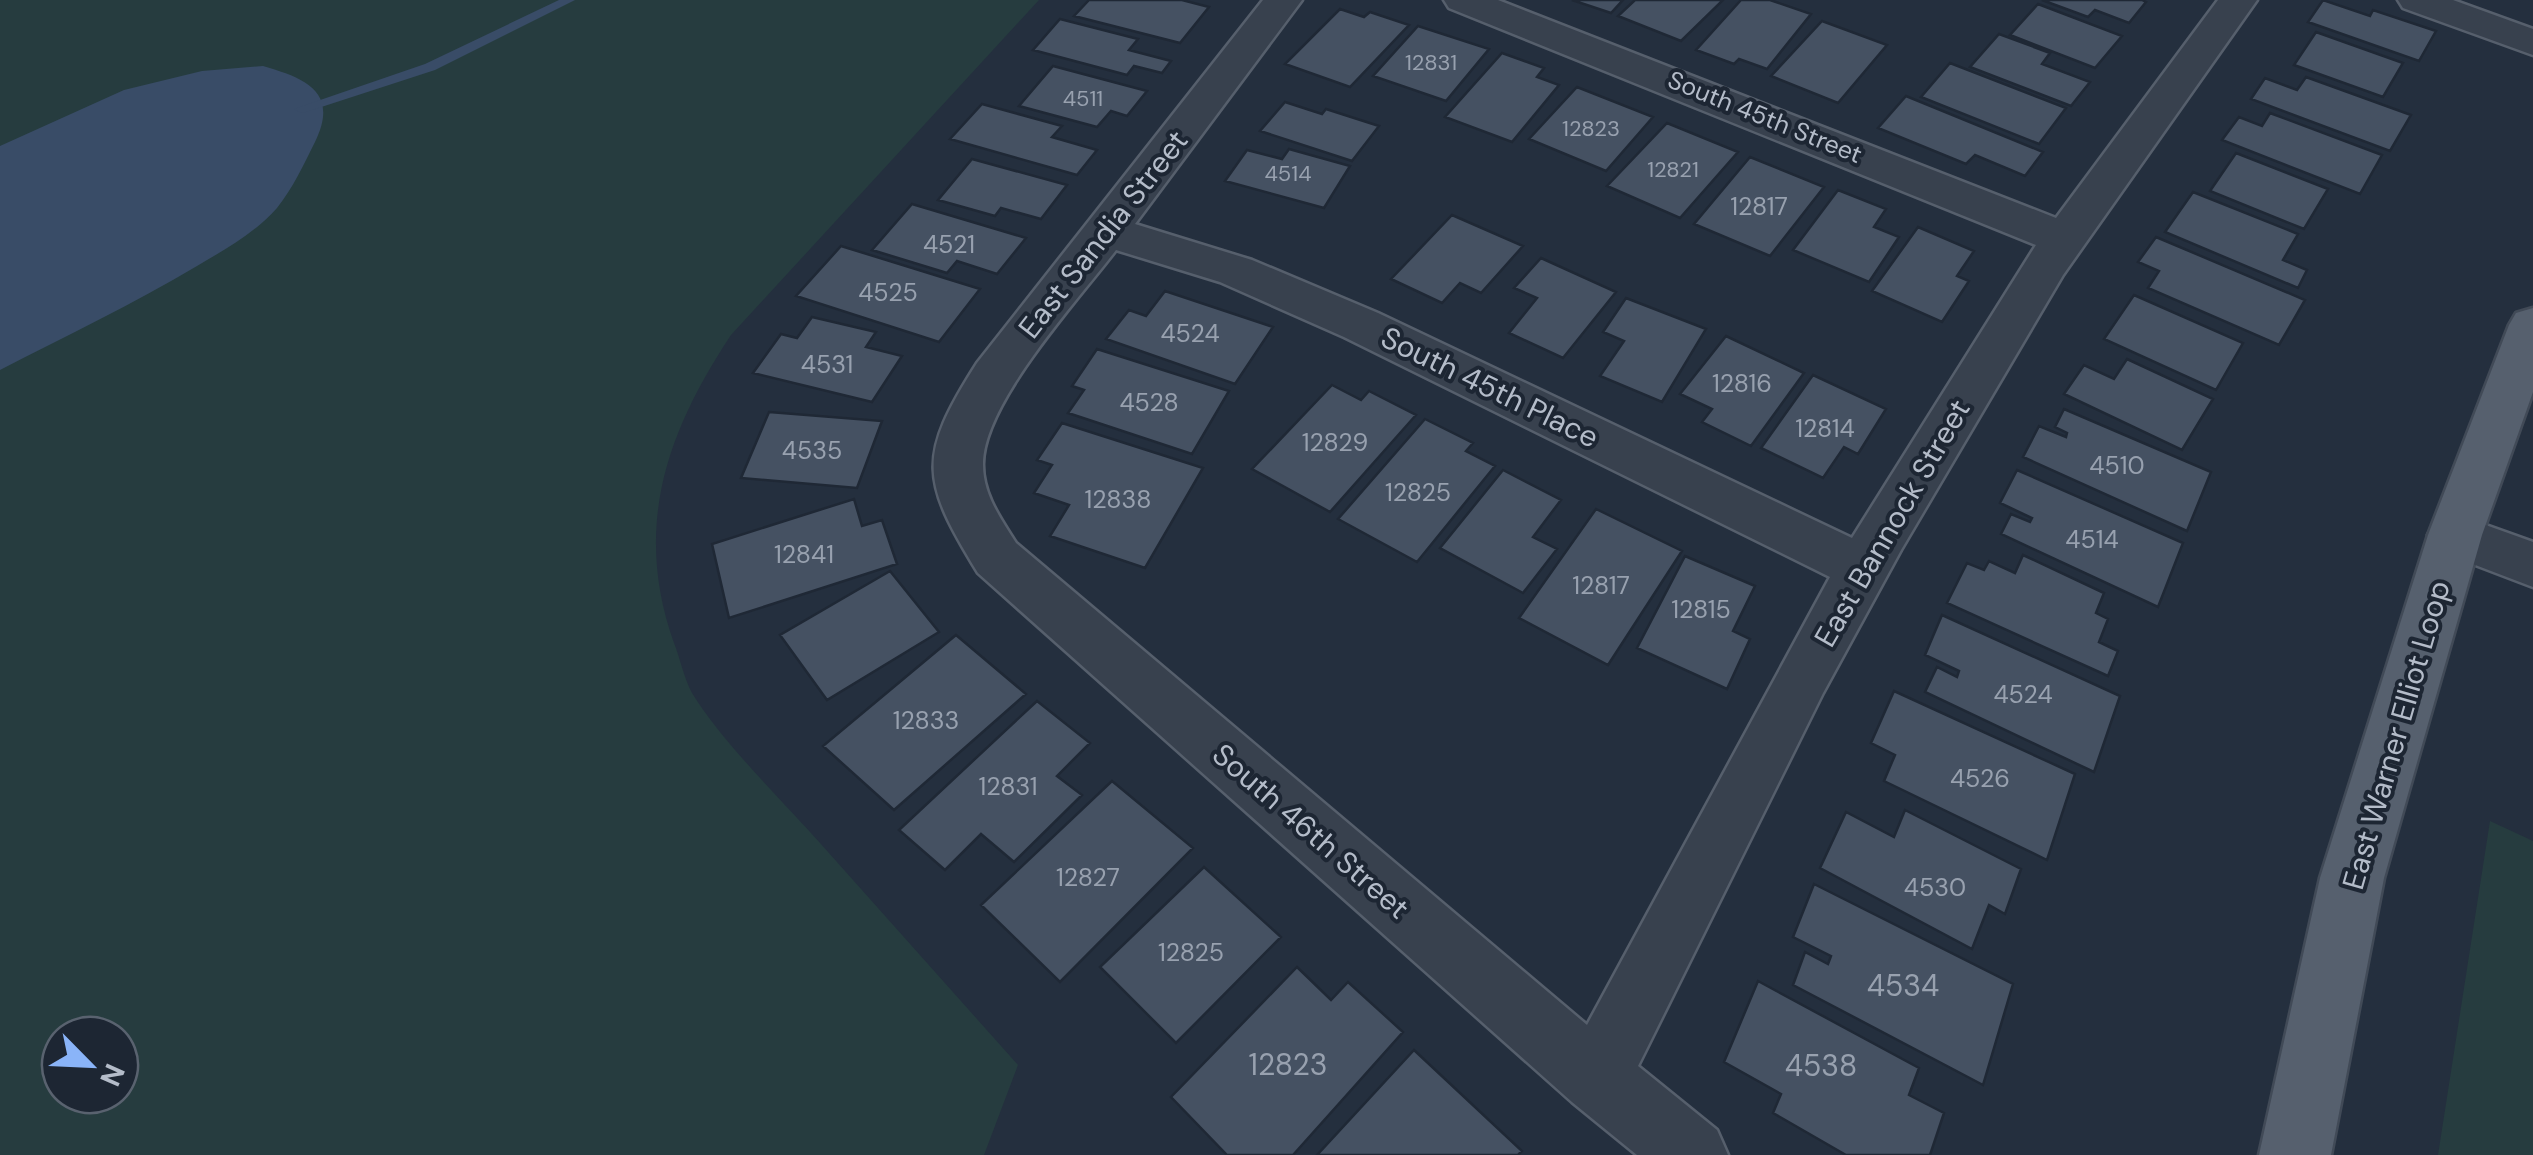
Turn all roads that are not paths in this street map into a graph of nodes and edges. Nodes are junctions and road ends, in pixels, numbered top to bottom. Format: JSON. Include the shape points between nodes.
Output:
{"nodes":[{"id":1,"x":1283,"y":0,"type":"edge"},
{"id":2,"x":1463,"y":0,"type":"edge"},
{"id":3,"x":2238,"y":0,"type":"edge"},
{"id":4,"x":2417,"y":0,"type":"edge"},
{"id":5,"x":2533,"y":43,"type":"edge"},
{"id":6,"x":1106,"y":231,"type":"junction"},
{"id":7,"x":2064,"y":240,"type":"junction"},
{"id":8,"x":2533,"y":325,"type":"edge"},
{"id":9,"x":957,"y":484,"type":"joint"},
{"id":10,"x":2455,"y":535,"type":"junction"},
{"id":11,"x":2533,"y":565,"type":"edge"},
{"id":12,"x":1863,"y":568,"type":"junction"},
{"id":13,"x":1596,"y":1078,"type":"junction"},
{"id":14,"x":1692,"y":1155,"type":"edge"},
{"id":15,"x":2295,"y":1155,"type":"edge"}],
"edges":[{"from":1,"to":6,"type":"street","name":"East Sandia Street"},
{"from":2,"to":7,"type":"street","name":"South 45th Street"},
{"from":3,"to":7,"type":"street","name":"East Bannock Street"},
{"from":4,"to":5,"type":"street"},
{"from":6,"to":9,"type":"street","name":"East Sandia Street","via":[[964,422]]},
{"from":6,"to":12,"type":"street","name":"South 45th Place","via":[[1236,271],[1361,325]]},
{"from":7,"to":12,"type":"street","name":"East Bannock Street"},
{"from":8,"to":10,"type":"main road","name":"East Warner Elliot Loop"},
{"from":9,"to":13,"type":"street","name":"South 46th Street","via":[[997,558]]},
{"from":10,"to":11,"type":"street"},
{"from":10,"to":15,"type":"main road","name":"East Warner Elliot Loop","via":[[2352,878]]},
{"from":12,"to":13,"type":"street","name":"East Bannock Street"},
{"from":13,"to":14,"type":"street","name":"South 46th Street"}]}
